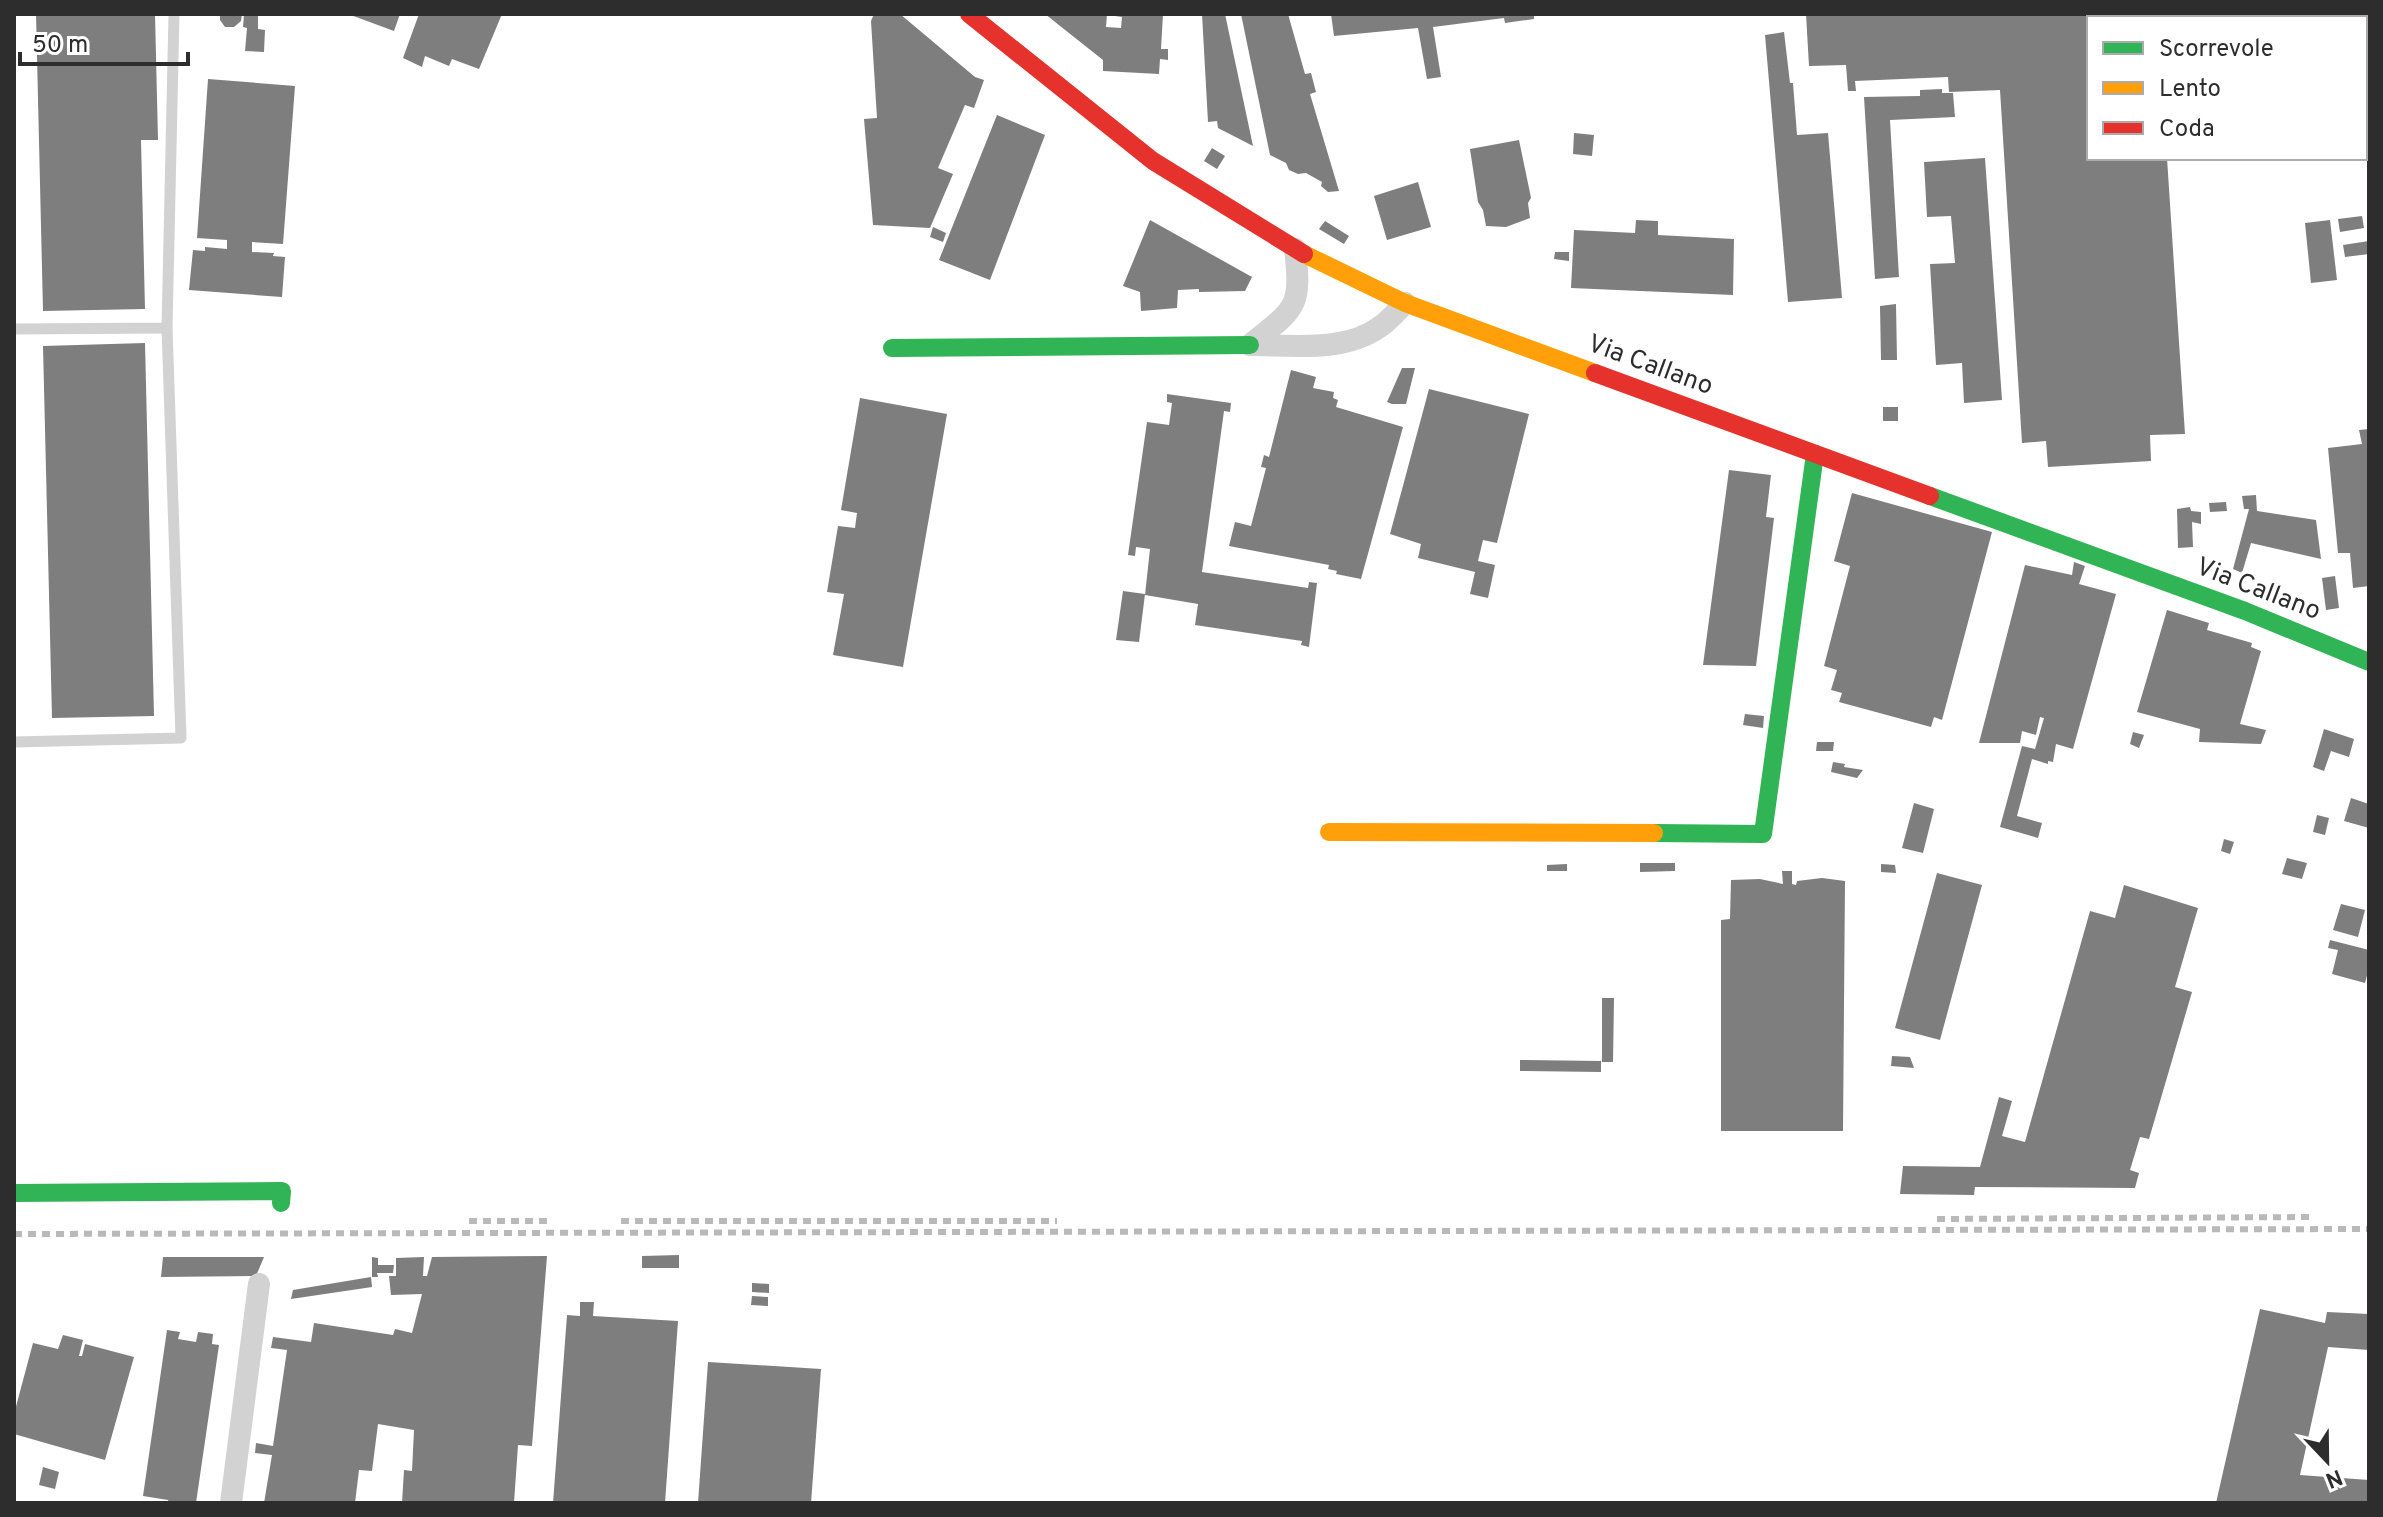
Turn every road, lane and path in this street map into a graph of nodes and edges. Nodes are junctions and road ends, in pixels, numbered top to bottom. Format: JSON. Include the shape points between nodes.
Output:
{"nodes":[{"id":1,"x":174,"y":14,"type":"edge"},
{"id":2,"x":969,"y":14,"type":"edge"},
{"id":3,"x":1295,"y":249,"type":"junction"},
{"id":4,"x":1405,"y":303,"type":"junction"},
{"id":5,"x":167,"y":328,"type":"junction"},
{"id":6,"x":14,"y":329,"type":"edge"},
{"id":7,"x":1250,"y":345,"type":"junction"},
{"id":8,"x":892,"y":348,"type":"dead end"},
{"id":9,"x":1815,"y":454,"type":"junction"},
{"id":10,"x":2369,"y":662,"type":"edge"},
{"id":11,"x":14,"y":742,"type":"edge"},
{"id":12,"x":1329,"y":832,"type":"dead end"},
{"id":13,"x":14,"y":1193,"type":"edge"},
{"id":14,"x":281,"y":1203,"type":"dead end"},
{"id":15,"x":259,"y":1284,"type":"dead end"},
{"id":16,"x":231,"y":1503,"type":"edge"}],
"edges":[{"from":1,"to":5,"type":"lane"},
{"from":2,"to":3,"type":"street","name":"Via Callano","via":[[1153,161]]},
{"from":3,"to":4,"type":"street","name":"Via Callano"},
{"from":3,"to":7,"type":"street","via":[[1296,302]]},
{"from":4,"to":7,"type":"street","via":[[1383,325],[1338,344]]},
{"from":4,"to":9,"type":"street","name":"Via Callano"},
{"from":5,"to":6,"type":"lane"},
{"from":5,"to":11,"type":"lane","via":[[181,738]]},
{"from":7,"to":8,"type":"street"},
{"from":9,"to":10,"type":"street","name":"Via Callano","via":[[2245,611]]},
{"from":9,"to":12,"type":"street","via":[[1763,834]]},
{"from":13,"to":14,"type":"street","via":[[282,1191]]},
{"from":15,"to":16,"type":"street"}]}
